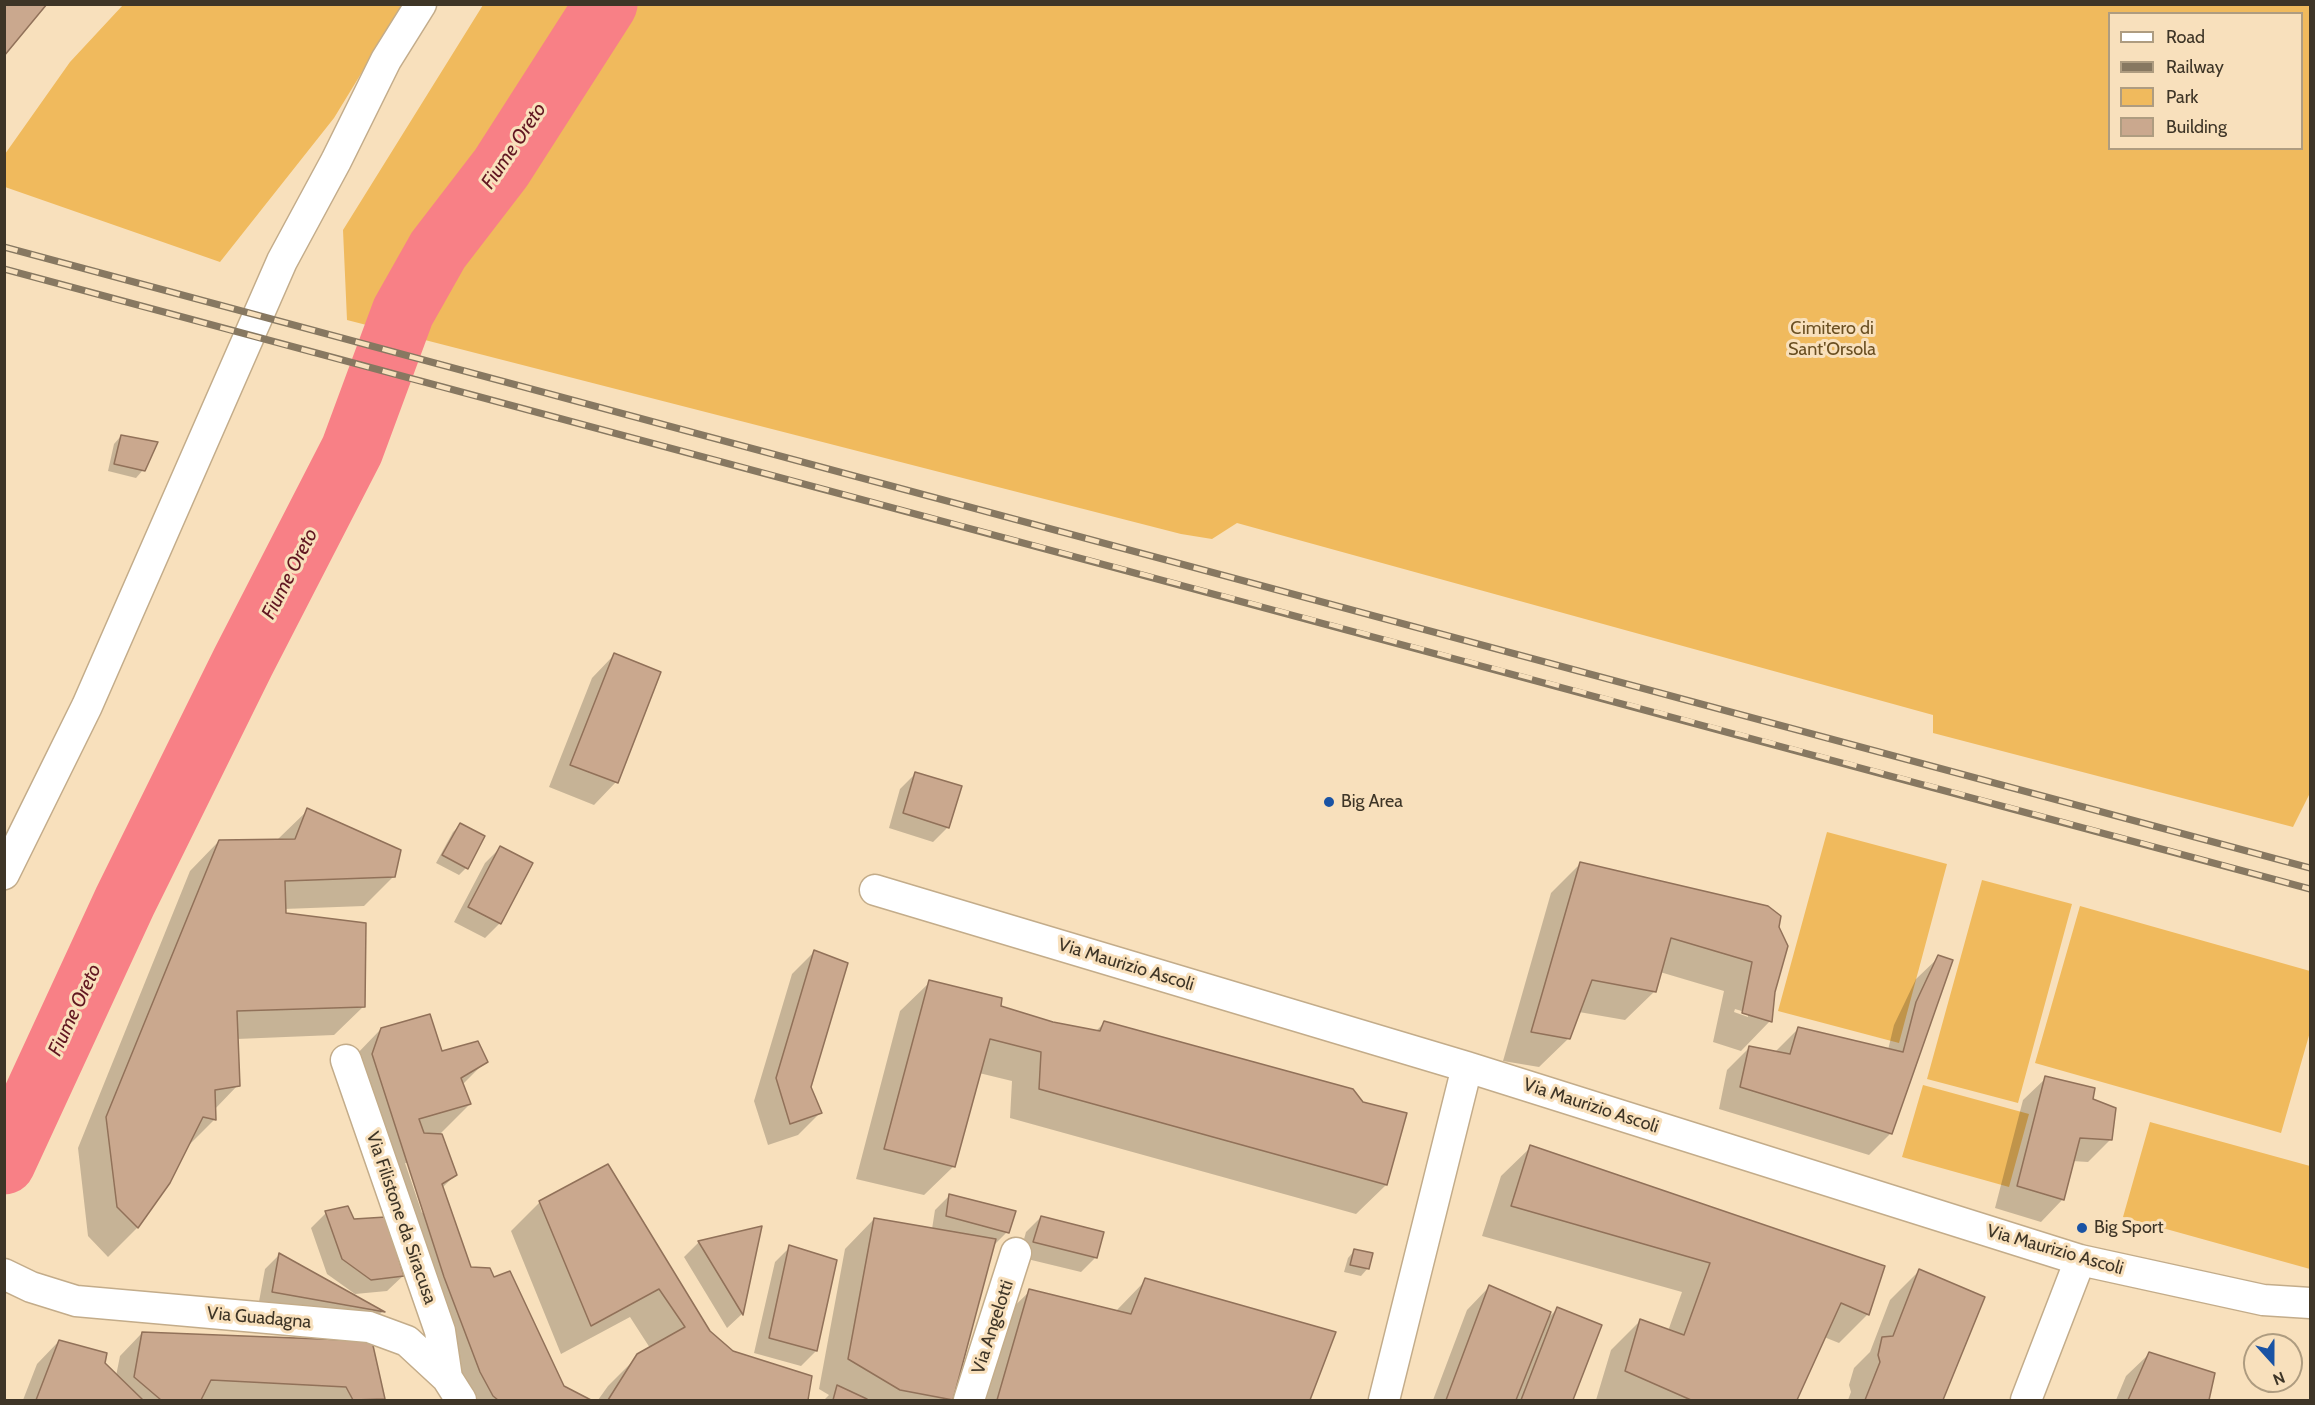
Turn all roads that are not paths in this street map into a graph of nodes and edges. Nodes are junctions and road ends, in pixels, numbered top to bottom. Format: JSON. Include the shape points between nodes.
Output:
{"nodes":[{"id":1,"x":421,"y":4,"type":"edge"},
{"id":2,"x":4,"y":874,"type":"edge"},
{"id":3,"x":875,"y":890,"type":"dead end"},
{"id":4,"x":346,"y":1060,"type":"dead end"},
{"id":5,"x":1467,"y":1067,"type":"junction"},
{"id":6,"x":1016,"y":1252,"type":"dead end"},
{"id":7,"x":2080,"y":1260,"type":"junction"},
{"id":8,"x":4,"y":1274,"type":"edge"},
{"id":9,"x":2310,"y":1303,"type":"edge"},
{"id":10,"x":454,"y":1389,"type":"edge"},
{"id":11,"x":969,"y":1401,"type":"edge"},
{"id":12,"x":1384,"y":1401,"type":"edge"},
{"id":13,"x":2026,"y":1401,"type":"edge"}],
"edges":[{"from":1,"to":2,"type":"street","via":[[386,60],[282,261],[87,706]]},
{"from":3,"to":5,"type":"street","name":"Via Maurizio Ascoli"},
{"from":4,"to":10,"type":"street","name":"Via Filistone da Siracusa","via":[[440,1331]]},
{"from":5,"to":7,"type":"street","name":"Via Maurizio Ascoli"},
{"from":5,"to":12,"type":"street"},
{"from":6,"to":11,"type":"street","name":"Via Angelotti"},
{"from":7,"to":9,"type":"street","name":"Via Maurizio Ascoli","via":[[2263,1300]]},
{"from":7,"to":13,"type":"street"},
{"from":8,"to":10,"type":"street","name":"Via Guadagna","via":[[76,1301],[369,1327],[407,1341]]}]}
